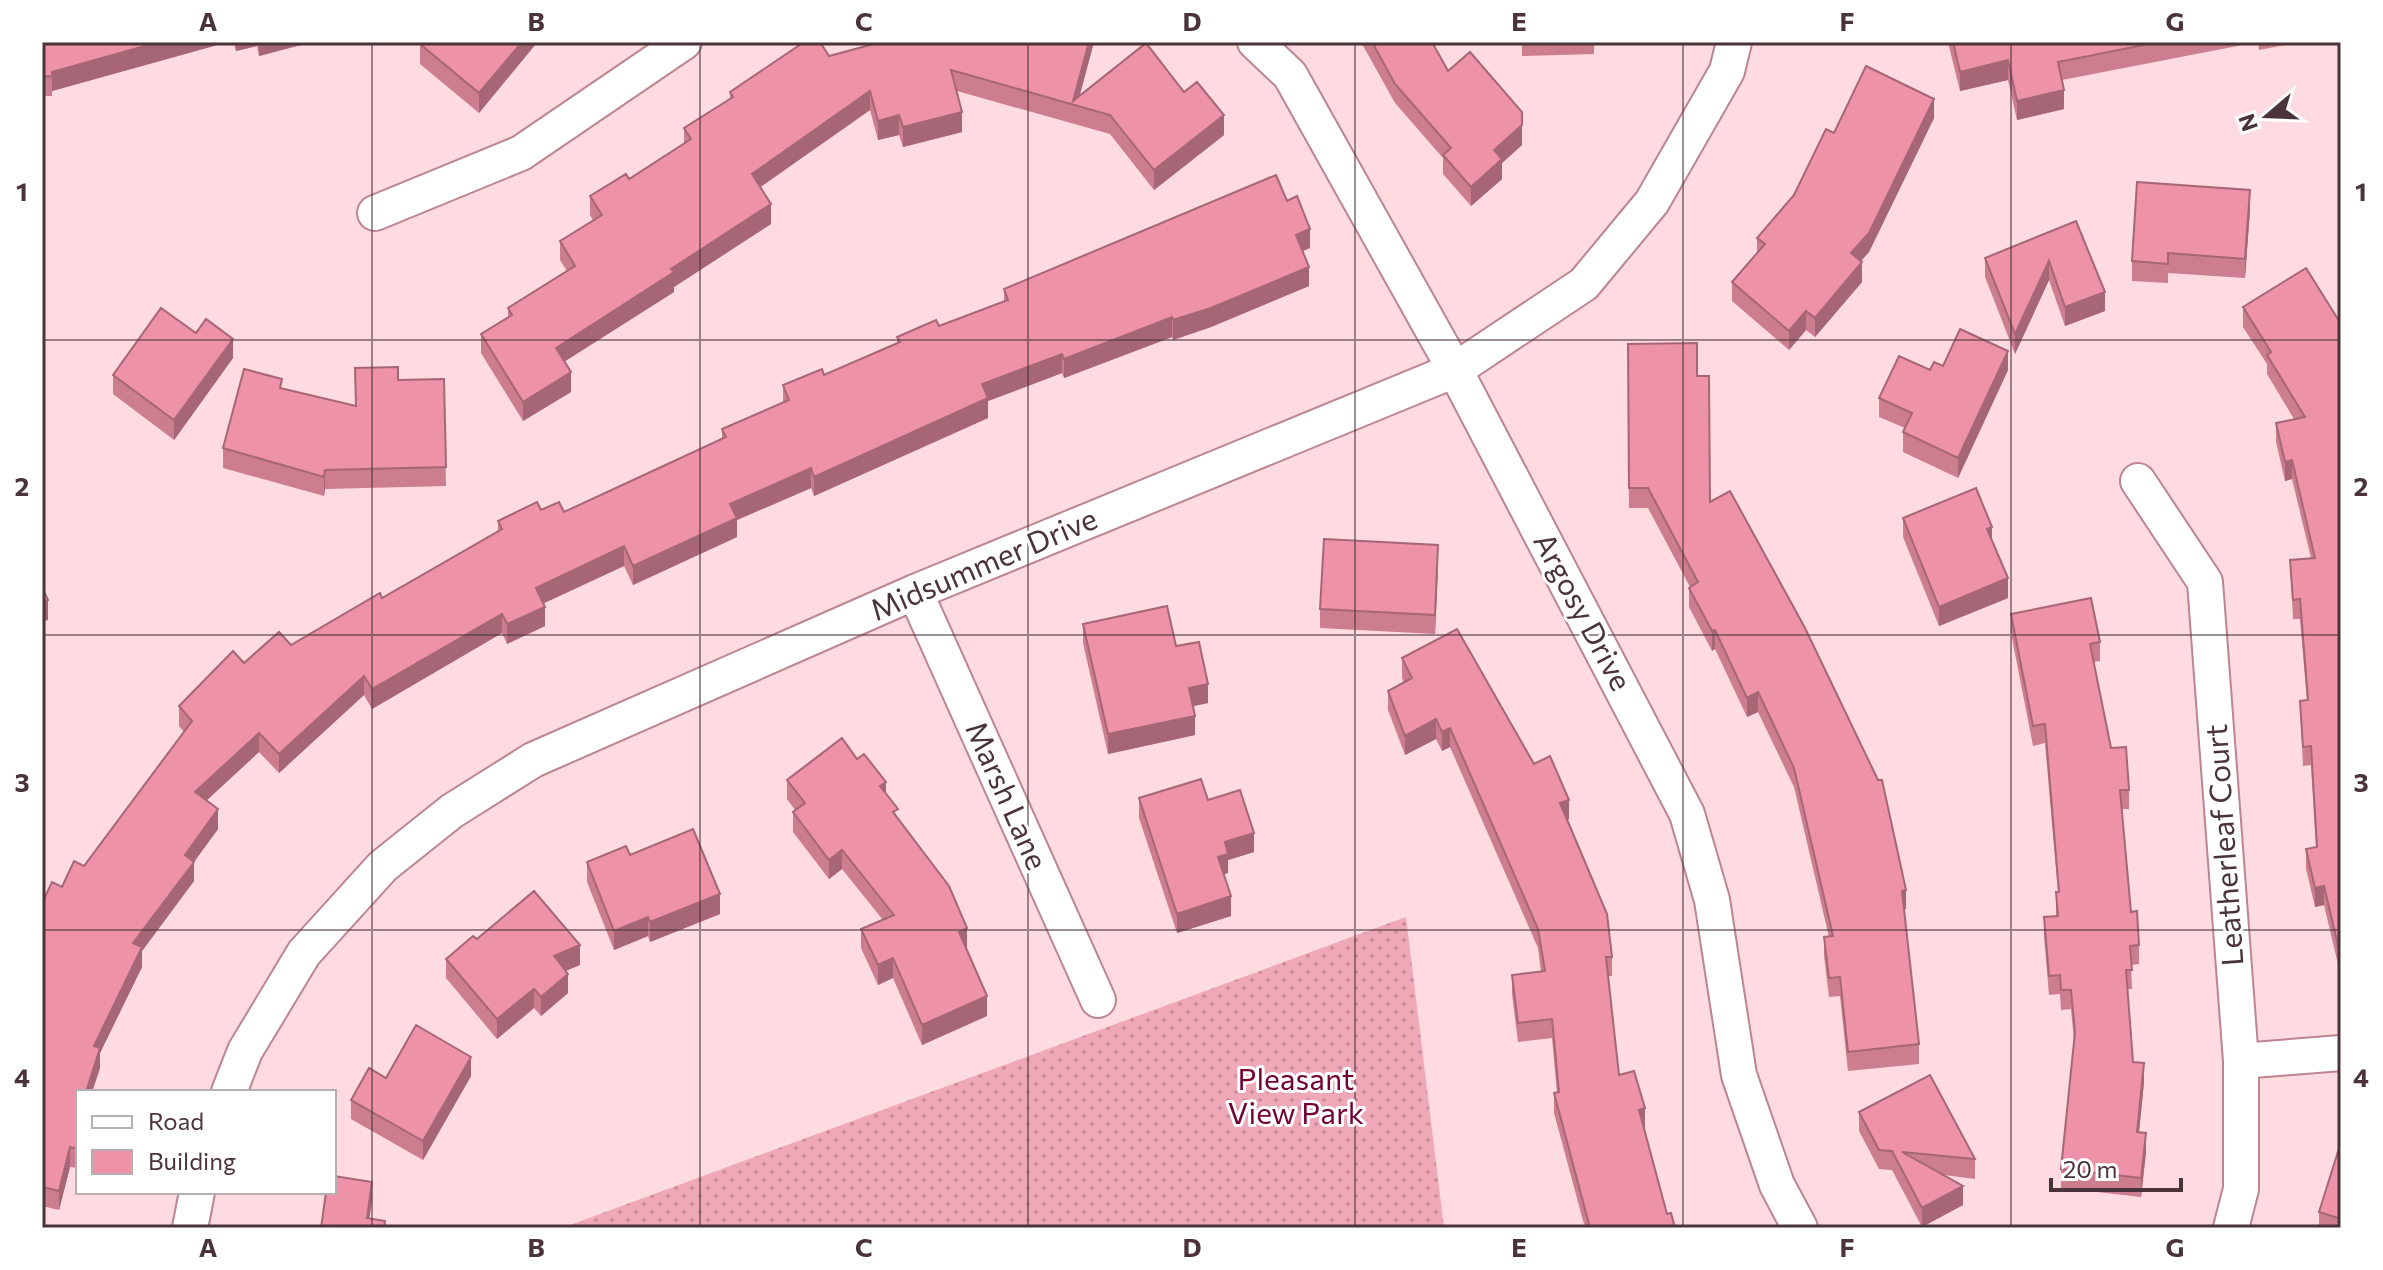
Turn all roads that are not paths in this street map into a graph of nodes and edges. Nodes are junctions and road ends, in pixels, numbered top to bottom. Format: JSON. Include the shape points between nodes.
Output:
{"nodes":[{"id":1,"x":1255,"y":42,"type":"edge"},
{"id":2,"x":1734,"y":42,"type":"edge"},
{"id":3,"x":670,"y":46,"type":"edge"},
{"id":4,"x":375,"y":213,"type":"dead end"},
{"id":5,"x":1455,"y":370,"type":"junction"},
{"id":6,"x":2138,"y":481,"type":"dead end"},
{"id":7,"x":915,"y":592,"type":"junction"},
{"id":8,"x":1098,"y":1000,"type":"dead end"},
{"id":9,"x":2341,"y":1053,"type":"edge"},
{"id":10,"x":2241,"y":1061,"type":"junction"},
{"id":11,"x":230,"y":1090,"type":"edge"},
{"id":12,"x":197,"y":1194,"type":"edge"},
{"id":13,"x":190,"y":1228,"type":"edge"},
{"id":14,"x":1800,"y":1228,"type":"edge"},
{"id":15,"x":2231,"y":1228,"type":"edge"}],
"edges":[{"from":1,"to":5,"type":"street","name":"Argosy Drive","via":[[1290,75]]},
{"from":2,"to":5,"type":"street","name":"Midsummer Drive","via":[[1727,71],[1652,202],[1584,284]]},
{"from":3,"to":4,"type":"street","via":[[521,153]]},
{"from":5,"to":7,"type":"street","name":"Midsummer Drive"},
{"from":5,"to":14,"type":"street","name":"Argosy Drive","via":[[1687,814],[1712,900],[1739,1075],[1777,1185]]},
{"from":6,"to":10,"type":"street","name":"Leatherleaf Court","via":[[2205,582]]},
{"from":7,"to":8,"type":"street","name":"Marsh Lane"},
{"from":7,"to":11,"type":"street","name":"Midsummer Drive","via":[[533,760],[452,811],[383,866],[304,953],[245,1051]]},
{"from":9,"to":10,"type":"street"},
{"from":10,"to":15,"type":"street","name":"Leatherleaf Court","via":[[2241,1189]]},
{"from":12,"to":13,"type":"street"}]}
